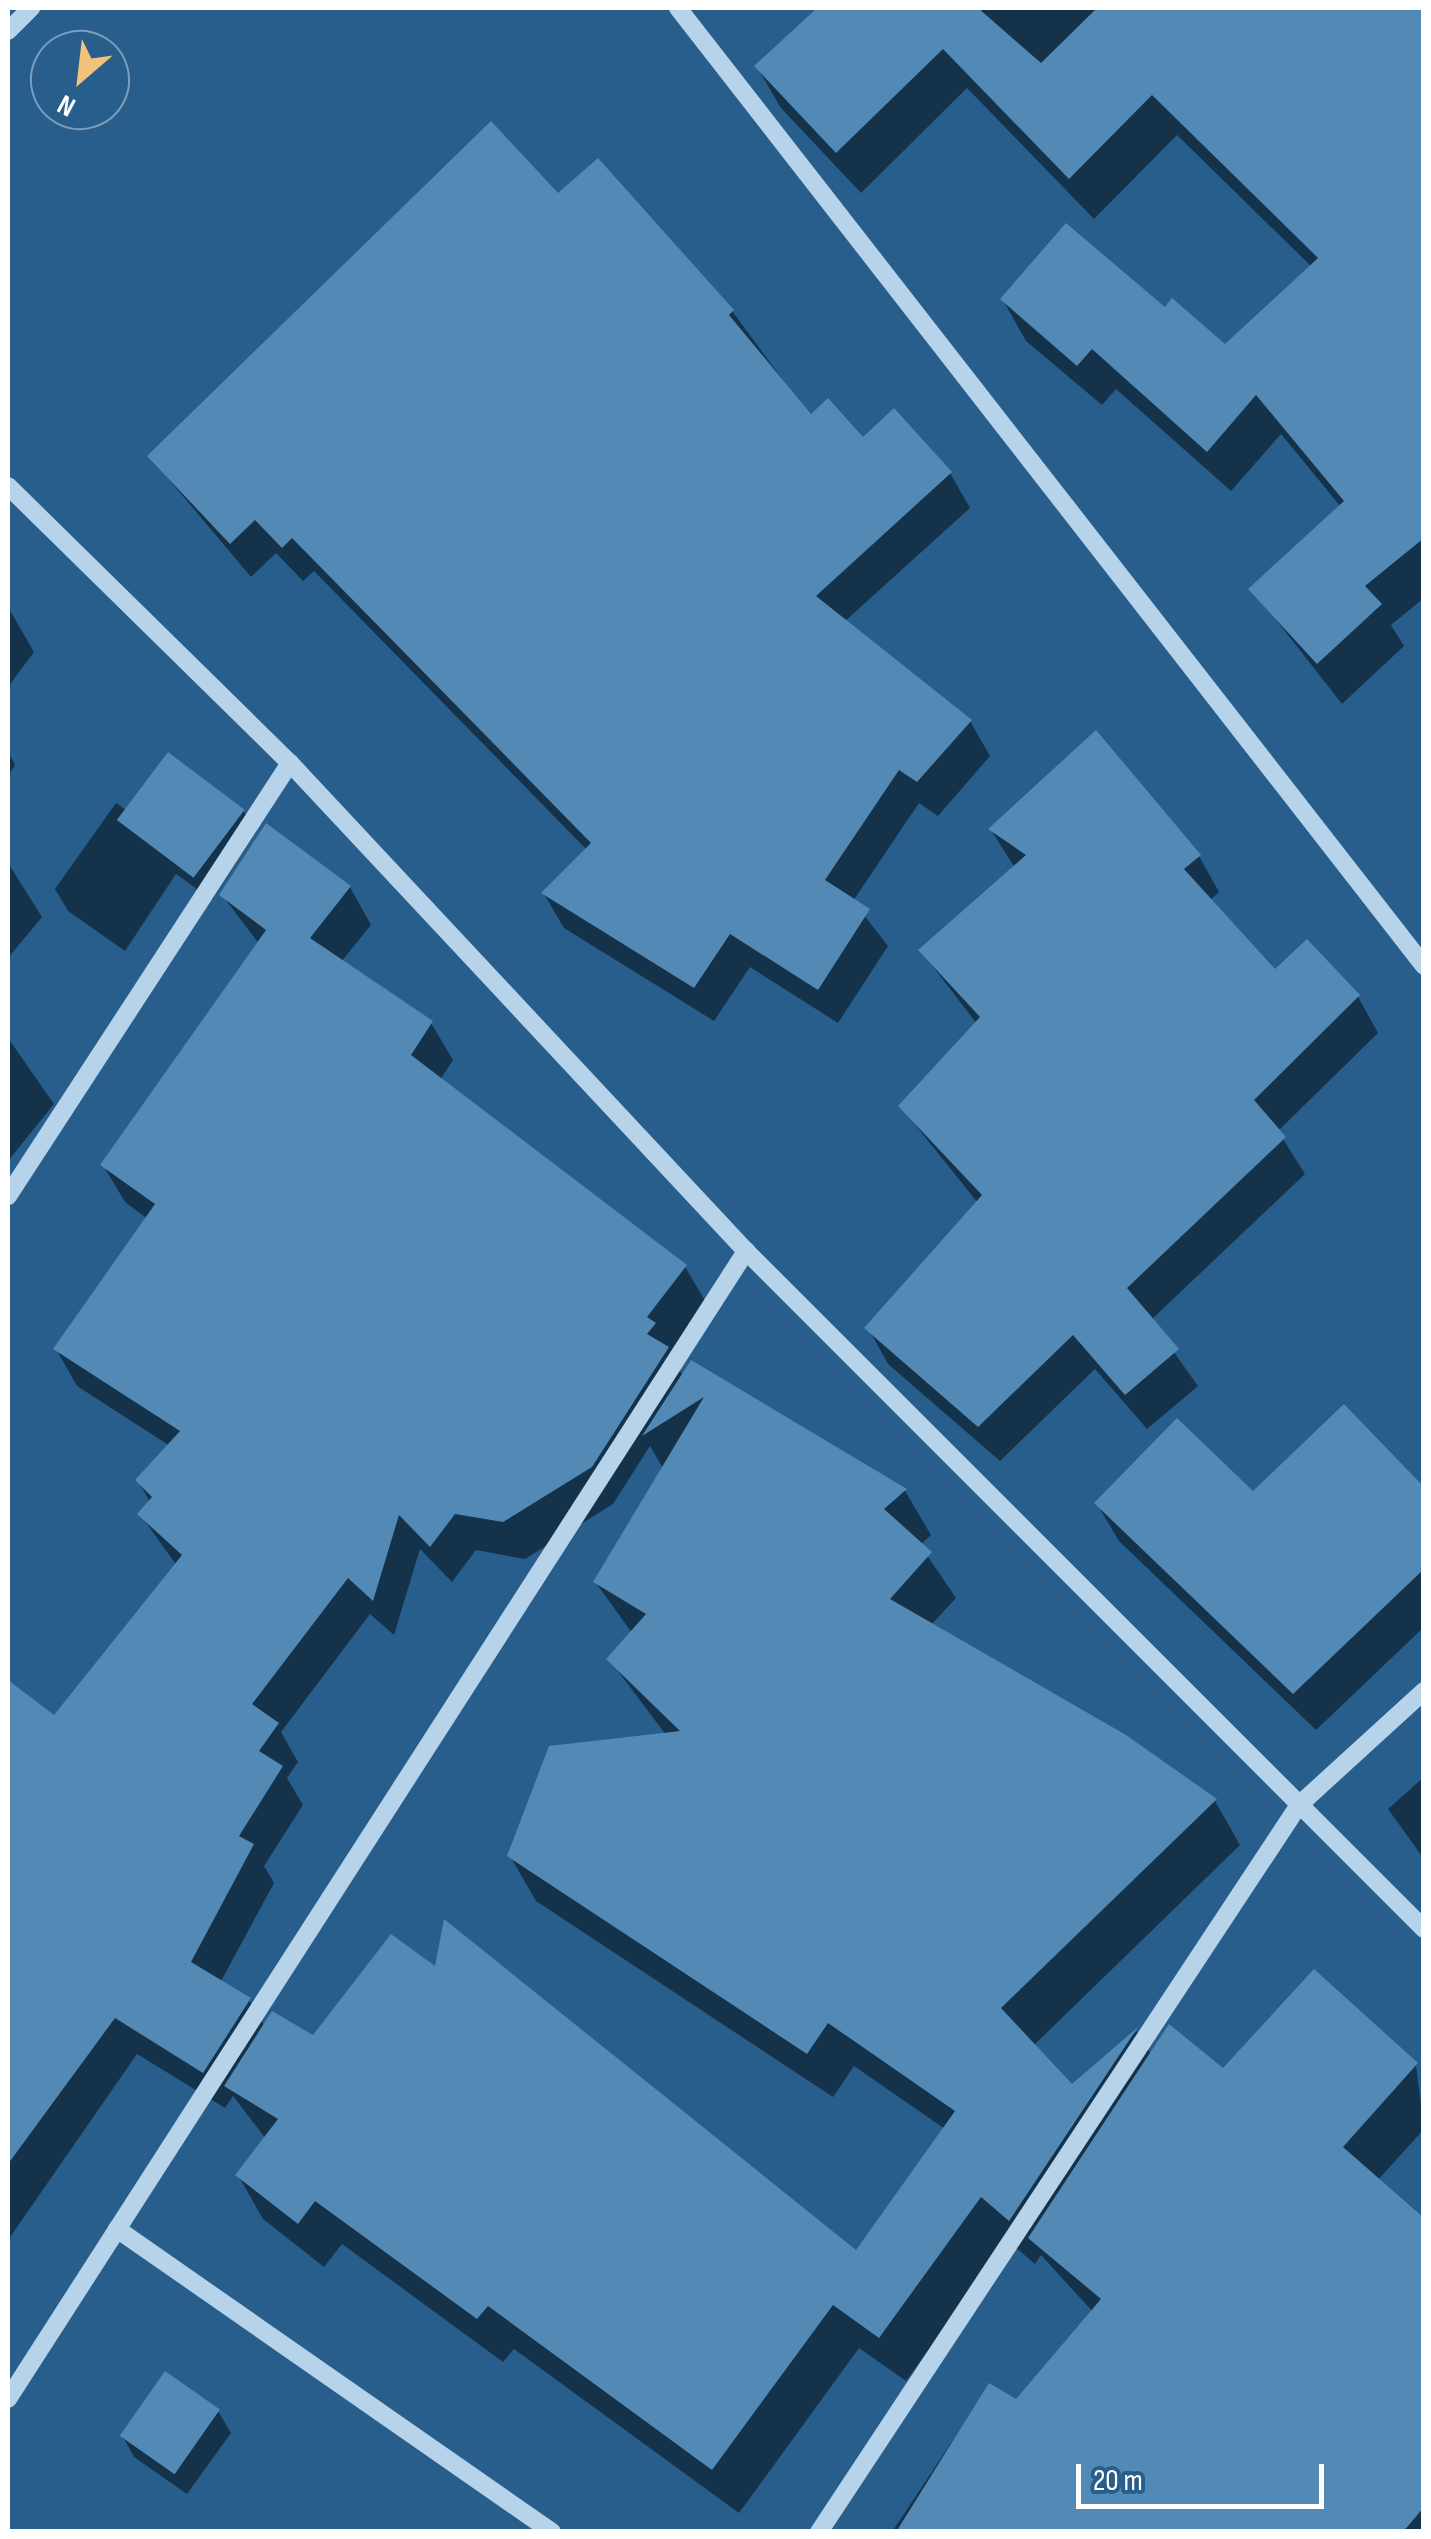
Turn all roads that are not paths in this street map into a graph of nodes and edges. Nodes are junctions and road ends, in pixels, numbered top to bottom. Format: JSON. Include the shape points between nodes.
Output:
{"nodes":[{"id":1,"x":31,"y":8,"type":"edge"},
{"id":2,"x":678,"y":8,"type":"edge"},
{"id":3,"x":8,"y":31,"type":"edge"},
{"id":4,"x":8,"y":486,"type":"edge"},
{"id":5,"x":290,"y":763,"type":"junction"},
{"id":6,"x":1424,"y":966,"type":"edge"},
{"id":7,"x":8,"y":1196,"type":"edge"},
{"id":8,"x":746,"y":1251,"type":"junction"},
{"id":9,"x":1424,"y":1691,"type":"edge"},
{"id":10,"x":1299,"y":1805,"type":"junction"},
{"id":11,"x":1424,"y":1929,"type":"edge"},
{"id":12,"x":117,"y":2229,"type":"junction"},
{"id":13,"x":8,"y":2399,"type":"edge"},
{"id":14,"x":552,"y":2532,"type":"edge"},
{"id":15,"x":819,"y":2532,"type":"edge"}],
"edges":[{"from":1,"to":3,"type":"street"},
{"from":2,"to":6,"type":"street"},
{"from":4,"to":5,"type":"street"},
{"from":5,"to":7,"type":"street"},
{"from":5,"to":8,"type":"street"},
{"from":8,"to":10,"type":"street"},
{"from":8,"to":12,"type":"street"},
{"from":9,"to":10,"type":"street"},
{"from":10,"to":11,"type":"street"},
{"from":10,"to":15,"type":"street"},
{"from":12,"to":13,"type":"street"},
{"from":12,"to":14,"type":"street"}]}
